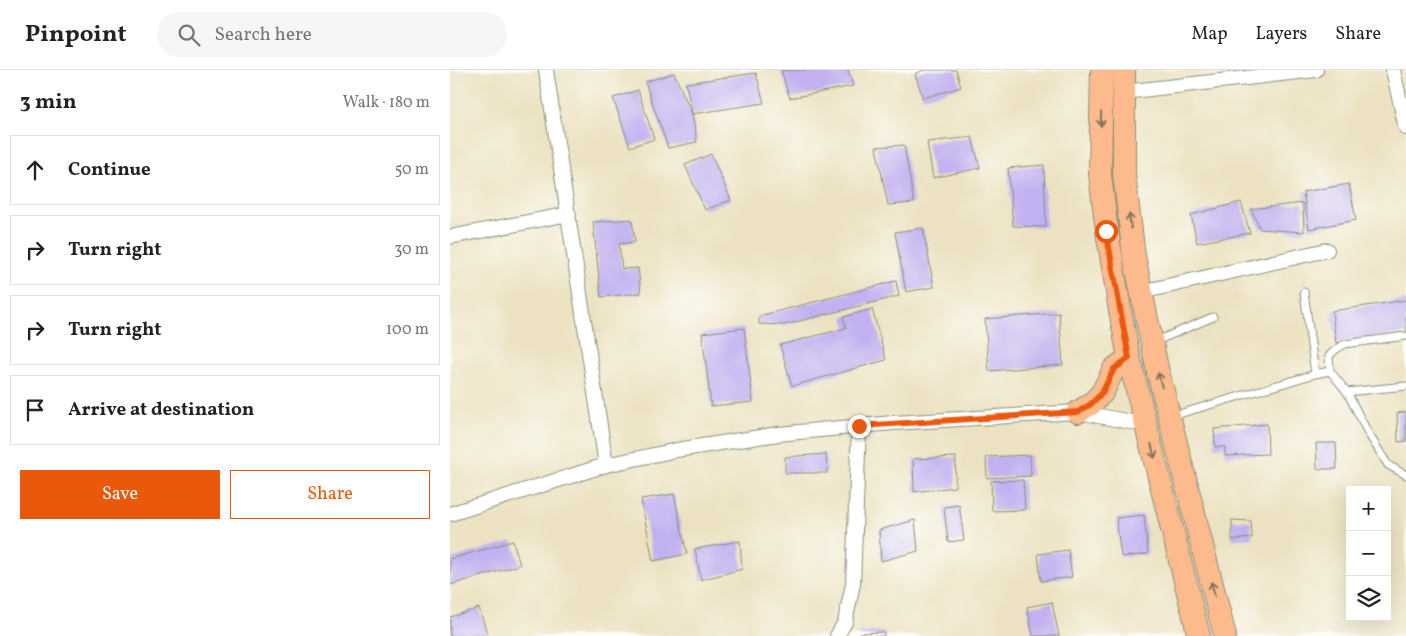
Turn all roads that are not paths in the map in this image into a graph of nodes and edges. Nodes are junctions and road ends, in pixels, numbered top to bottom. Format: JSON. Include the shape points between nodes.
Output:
{"nodes":[{"id":1,"x":546,"y":70,"type":"edge"},
{"id":2,"x":1102,"y":70,"type":"edge"},
{"id":3,"x":1316,"y":70,"type":"edge"},
{"id":4,"x":1393,"y":70,"type":"edge"},
{"id":5,"x":1124,"y":81,"type":"edge"},
{"id":6,"x":1406,"y":128,"type":"edge"},
{"id":7,"x":569,"y":214,"type":"junction"},
{"id":8,"x":450,"y":237,"type":"edge"},
{"id":9,"x":1327,"y":250,"type":"dead end"},
{"id":10,"x":1142,"y":292,"type":"junction"},
{"id":11,"x":1304,"y":292,"type":"dead end"},
{"id":12,"x":1213,"y":316,"type":"dead end"},
{"id":13,"x":1406,"y":336,"type":"edge"},
{"id":14,"x":1151,"y":343,"type":"junction"},
{"id":15,"x":1129,"y":358,"type":"junction"},
{"id":16,"x":1330,"y":371,"type":"junction"},
{"id":17,"x":1315,"y":374,"type":"junction"},
{"id":18,"x":1406,"y":386,"type":"edge"},
{"id":19,"x":1347,"y":392,"type":"junction"},
{"id":20,"x":1078,"y":412,"type":"junction"},
{"id":21,"x":1169,"y":417,"type":"junction"},
{"id":22,"x":1147,"y":425,"type":"junction"},
{"id":23,"x":859,"y":426,"type":"junction"},
{"id":24,"x":606,"y":465,"type":"junction"},
{"id":25,"x":1405,"y":474,"type":"edge"},
{"id":26,"x":450,"y":514,"type":"edge"},
{"id":27,"x":837,"y":636,"type":"edge"},
{"id":28,"x":1199,"y":636,"type":"edge"},
{"id":29,"x":1225,"y":636,"type":"edge"}],
"edges":[{"from":1,"to":7,"type":"street"},
{"from":2,"to":15,"type":"main road","one_way":true,"via":[[1100,174],[1106,231]]},
{"from":3,"to":5,"type":"street"},
{"from":4,"to":6,"type":"street"},
{"from":10,"to":5,"type":"main road","one_way":true,"via":[[1124,174]]},
{"from":7,"to":8,"type":"street"},
{"from":7,"to":24,"type":"street"},
{"from":9,"to":10,"type":"street"},
{"from":10,"to":14,"type":"main road"},
{"from":11,"to":17,"type":"lane"},
{"from":12,"to":14,"type":"lane"},
{"from":13,"to":16,"type":"lane","via":[[1345,344],[1329,356]]},
{"from":21,"to":14,"type":"main road","one_way":true},
{"from":15,"to":20,"type":"main road","via":[[1114,369],[1102,393]]},
{"from":15,"to":22,"type":"main road"},
{"from":16,"to":17,"type":"lane"},
{"from":16,"to":19,"type":"lane"},
{"from":17,"to":21,"type":"lane"},
{"from":18,"to":19,"type":"lane"},
{"from":19,"to":25,"type":"lane","via":[[1388,465]]},
{"from":20,"to":22,"type":"street"},
{"from":20,"to":23,"type":"street"},
{"from":29,"to":21,"type":"main road","one_way":true},
{"from":22,"to":28,"type":"main road","one_way":true},
{"from":23,"to":24,"type":"street","via":[[778,434]]},
{"from":23,"to":27,"type":"street","via":[[853,584],[845,622]]},
{"from":24,"to":26,"type":"street"}]}
